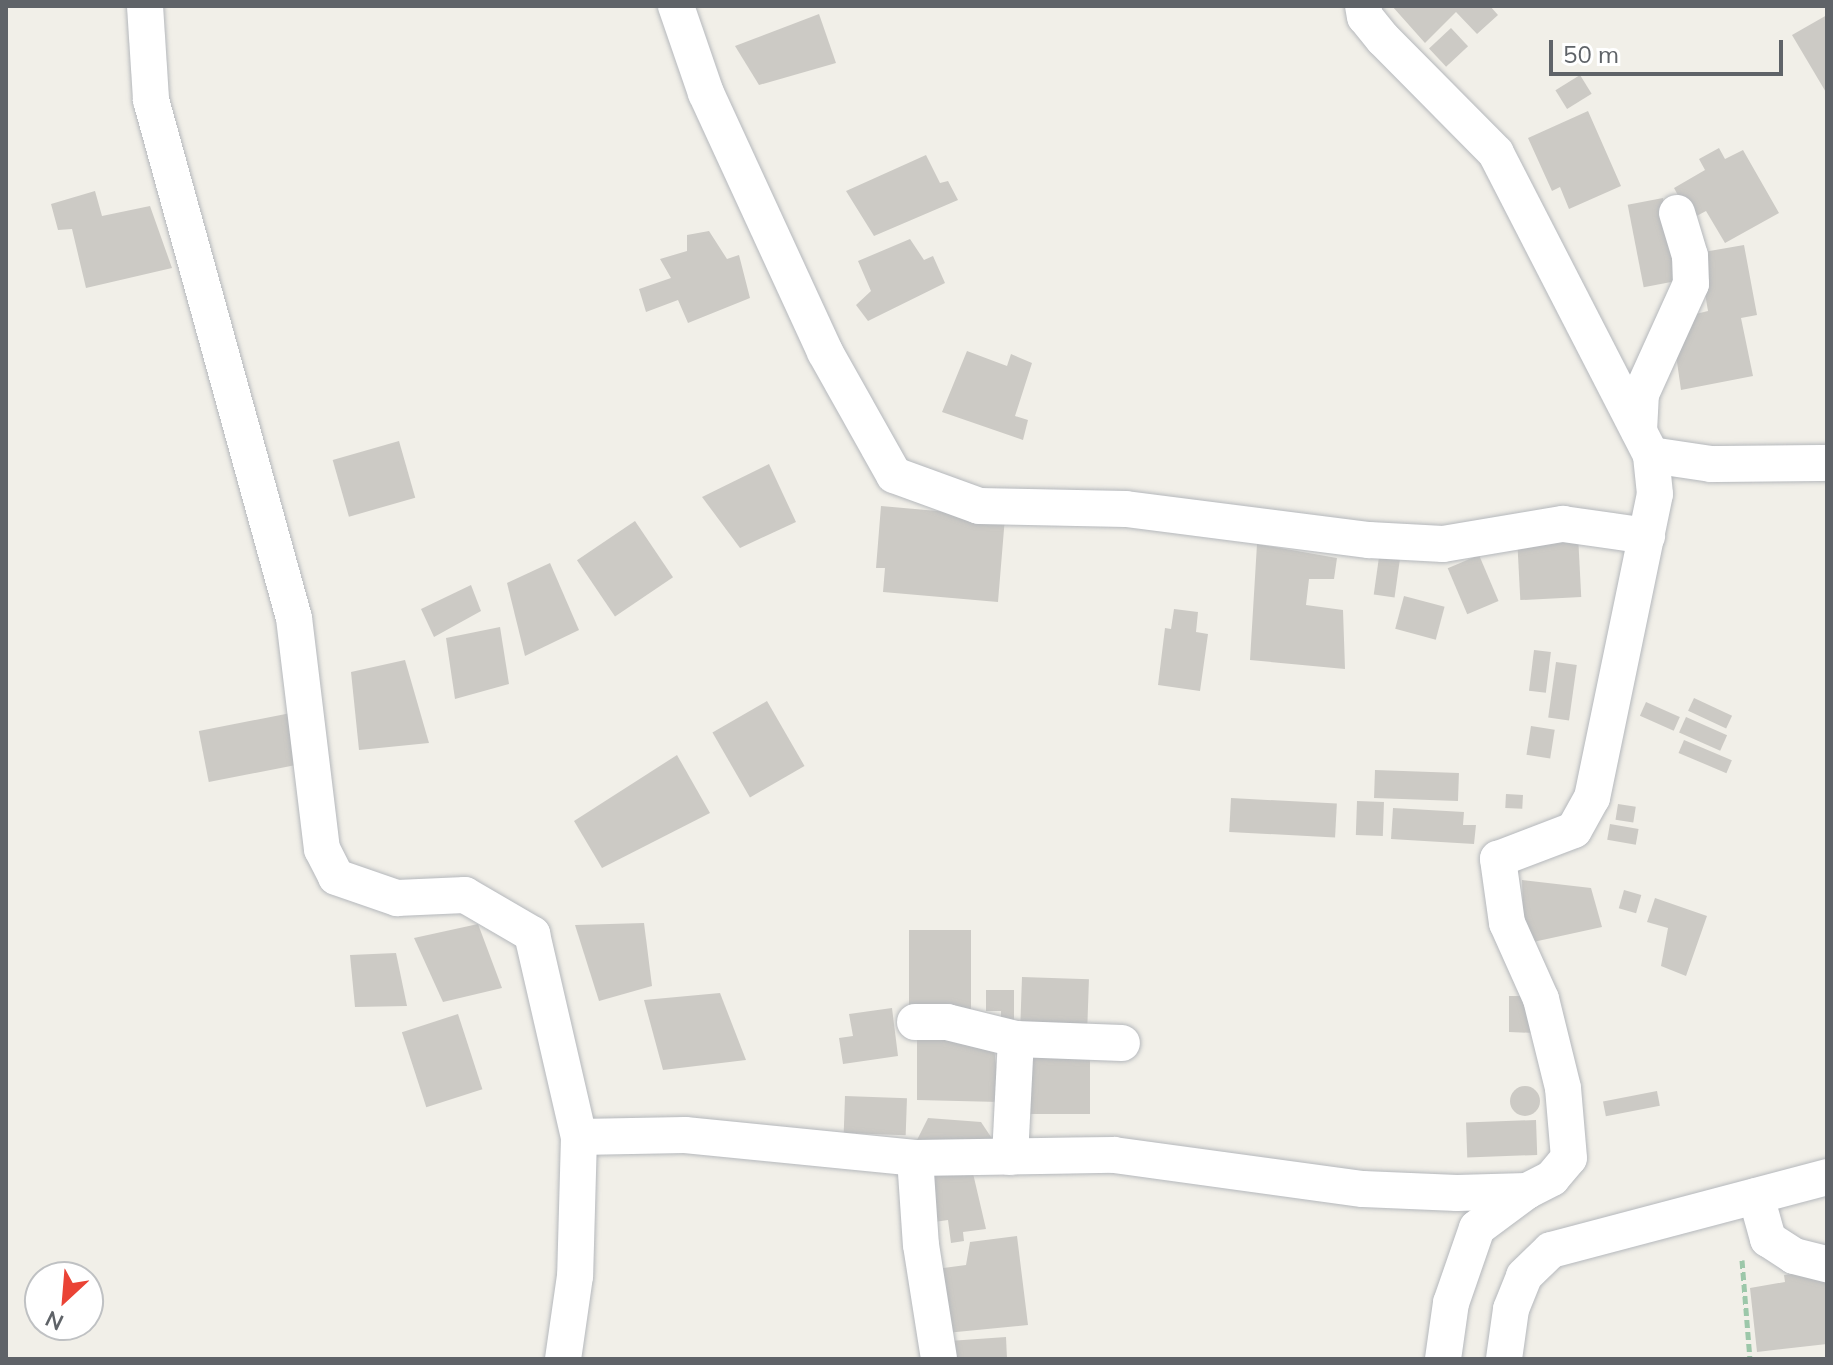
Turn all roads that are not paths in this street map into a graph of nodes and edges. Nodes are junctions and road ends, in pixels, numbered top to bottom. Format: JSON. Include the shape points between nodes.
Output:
{"nodes":[{"id":1,"x":145,"y":6,"type":"edge"},
{"id":2,"x":676,"y":6,"type":"edge"},
{"id":3,"x":1363,"y":6,"type":"edge"},
{"id":4,"x":1677,"y":213,"type":"dead end"},
{"id":5,"x":1645,"y":443,"type":"junction"},
{"id":6,"x":1827,"y":463,"type":"edge"},
{"id":7,"x":1647,"y":536,"type":"junction"},
{"id":8,"x":915,"y":1022,"type":"dead end"},
{"id":9,"x":1016,"y":1039,"type":"junction"},
{"id":10,"x":1122,"y":1043,"type":"dead end"},
{"id":11,"x":579,"y":1137,"type":"junction"},
{"id":12,"x":1010,"y":1157,"type":"junction"},
{"id":13,"x":915,"y":1158,"type":"junction"},
{"id":14,"x":1827,"y":1177,"type":"edge"},
{"id":15,"x":1527,"y":1191,"type":"junction"},
{"id":16,"x":1756,"y":1196,"type":"junction"},
{"id":17,"x":1827,"y":1264,"type":"edge"},
{"id":18,"x":563,"y":1359,"type":"edge"},
{"id":19,"x":939,"y":1359,"type":"edge"},
{"id":20,"x":1443,"y":1359,"type":"edge"},
{"id":21,"x":1504,"y":1359,"type":"edge"}],
"edges":[{"from":1,"to":11,"type":"street","via":[[151,100],[294,618],[322,849],[336,877],[397,898],[465,895],[532,934]]},
{"from":2,"to":7,"type":"street","via":[[706,93],[818,338],[894,475],[979,506],[1126,509],[1369,540],[1443,544],[1563,524]]},
{"from":3,"to":5,"type":"street","via":[[1383,39],[1496,153]]},
{"from":4,"to":5,"type":"street","via":[[1690,256],[1691,284],[1641,394]]},
{"from":5,"to":6,"type":"street","via":[[1711,464]]},
{"from":5,"to":7,"type":"street","via":[[1655,494]]},
{"from":7,"to":15,"type":"street","via":[[1592,798],[1574,830],[1498,859],[1507,923],[1541,999],[1570,1130],[1569,1158],[1552,1178]]},
{"from":8,"to":9,"type":"street","via":[[947,1022]]},
{"from":9,"to":10,"type":"street"},
{"from":9,"to":12,"type":"street"},
{"from":11,"to":13,"type":"street","via":[[685,1135]]},
{"from":11,"to":18,"type":"street","via":[[575,1276]]},
{"from":12,"to":13,"type":"street"},
{"from":12,"to":15,"type":"street","via":[[1114,1155],[1363,1189]]},
{"from":13,"to":19,"type":"street","via":[[921,1245]]},
{"from":14,"to":16,"type":"street"},
{"from":15,"to":20,"type":"street","via":[[1477,1228],[1451,1303]]},
{"from":16,"to":17,"type":"street","via":[[1768,1239],[1794,1256]]},
{"from":16,"to":21,"type":"street","via":[[1551,1250],[1520,1287],[1511,1309]]}]}
